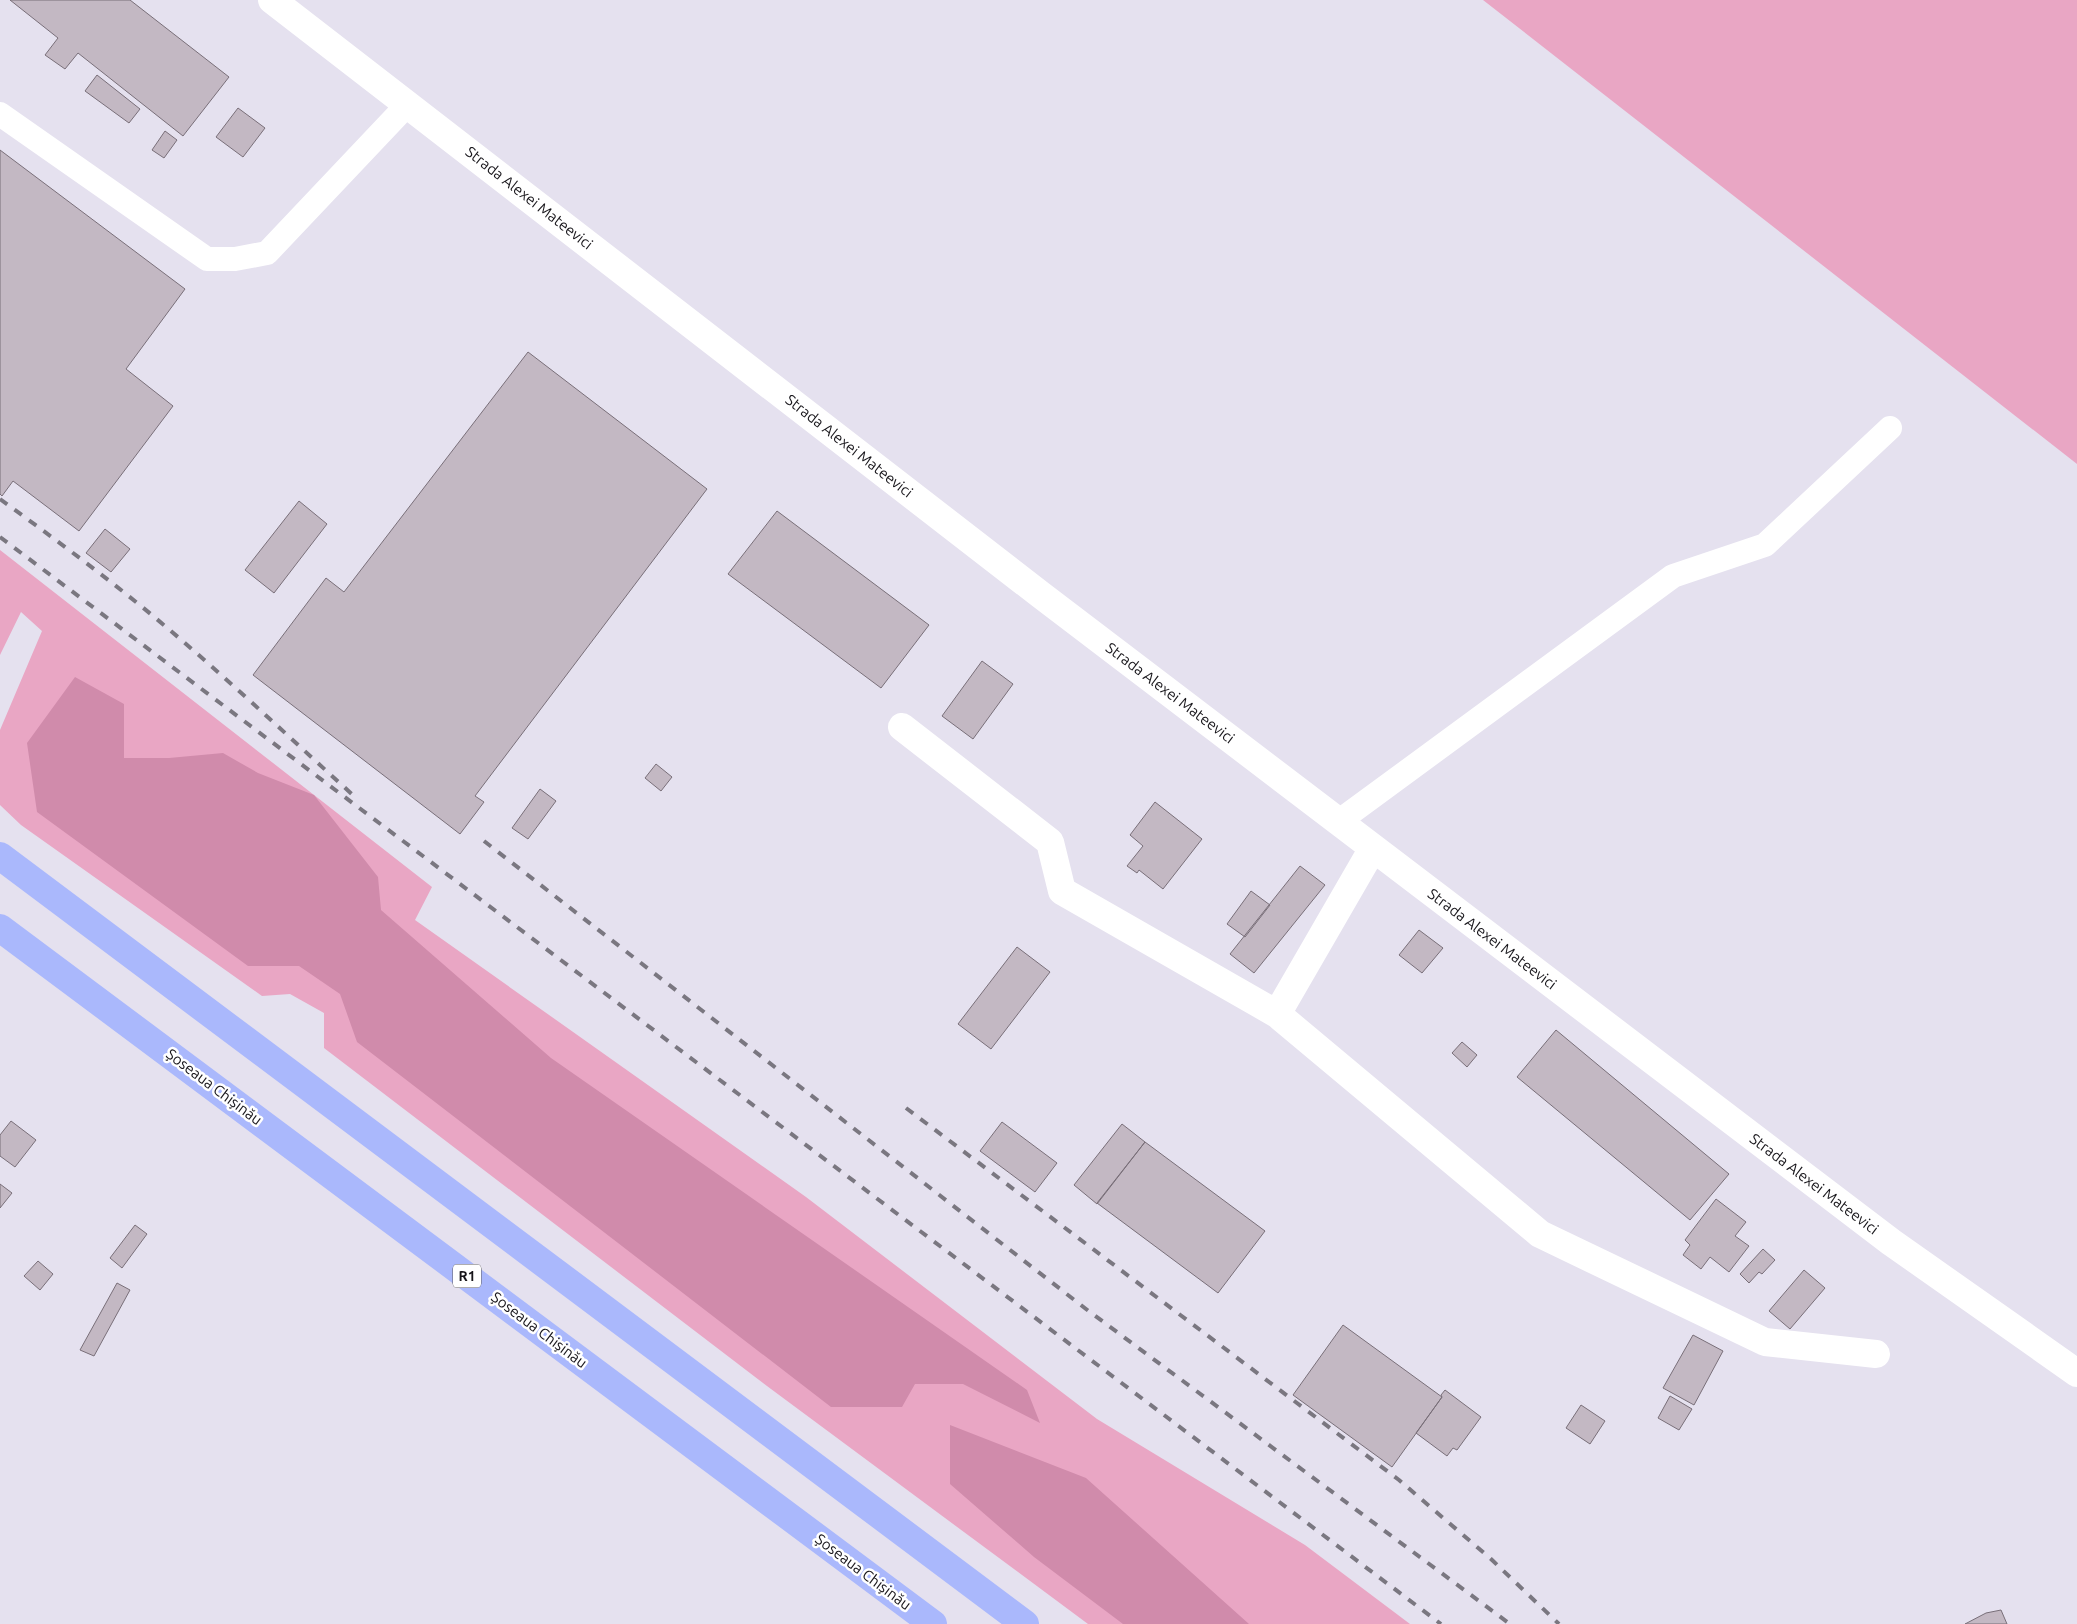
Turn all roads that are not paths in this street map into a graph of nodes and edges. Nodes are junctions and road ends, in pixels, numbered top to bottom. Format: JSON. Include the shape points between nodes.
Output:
{"nodes":[{"id":1,"x":272,"y":0,"type":"edge"},
{"id":2,"x":408,"y":104,"type":"junction"},
{"id":3,"x":0,"y":114,"type":"edge"},
{"id":4,"x":1890,"y":428,"type":"dead end"},
{"id":5,"x":902,"y":727,"type":"dead end"},
{"id":6,"x":1338,"y":822,"type":"junction"},
{"id":7,"x":1373,"y":848,"type":"junction"},
{"id":8,"x":0,"y":856,"type":"edge"},
{"id":9,"x":0,"y":928,"type":"edge"},
{"id":10,"x":1277,"y":1014,"type":"junction"},
{"id":11,"x":1876,"y":1354,"type":"dead end"},
{"id":12,"x":2077,"y":1373,"type":"edge"},
{"id":13,"x":933,"y":1624,"type":"edge"},
{"id":14,"x":1026,"y":1624,"type":"edge"}],
"edges":[{"from":1,"to":2,"type":"street","name":"Strada Alexei Mateevici"},
{"from":2,"to":3,"type":"lane","via":[[267,253],[235,259],[207,259]]},
{"from":2,"to":6,"type":"street","name":"Strada Alexei Mateevici"},
{"from":4,"to":6,"type":"lane","via":[[1765,545],[1673,576]]},
{"from":5,"to":10,"type":"street","via":[[1050,842],[1062,892]]},
{"from":6,"to":7,"type":"street","name":"Strada Alexei Mateevici"},
{"from":7,"to":10,"type":"street"},
{"from":7,"to":12,"type":"street","name":"Strada Alexei Mateevici","via":[[1891,1242]]},
{"from":8,"to":14,"type":"highway"},
{"from":9,"to":13,"type":"highway","name":"Șoseaua Chișinău","number":"R1"},
{"from":10,"to":11,"type":"street","via":[[1540,1234],[1765,1342]]}]}
